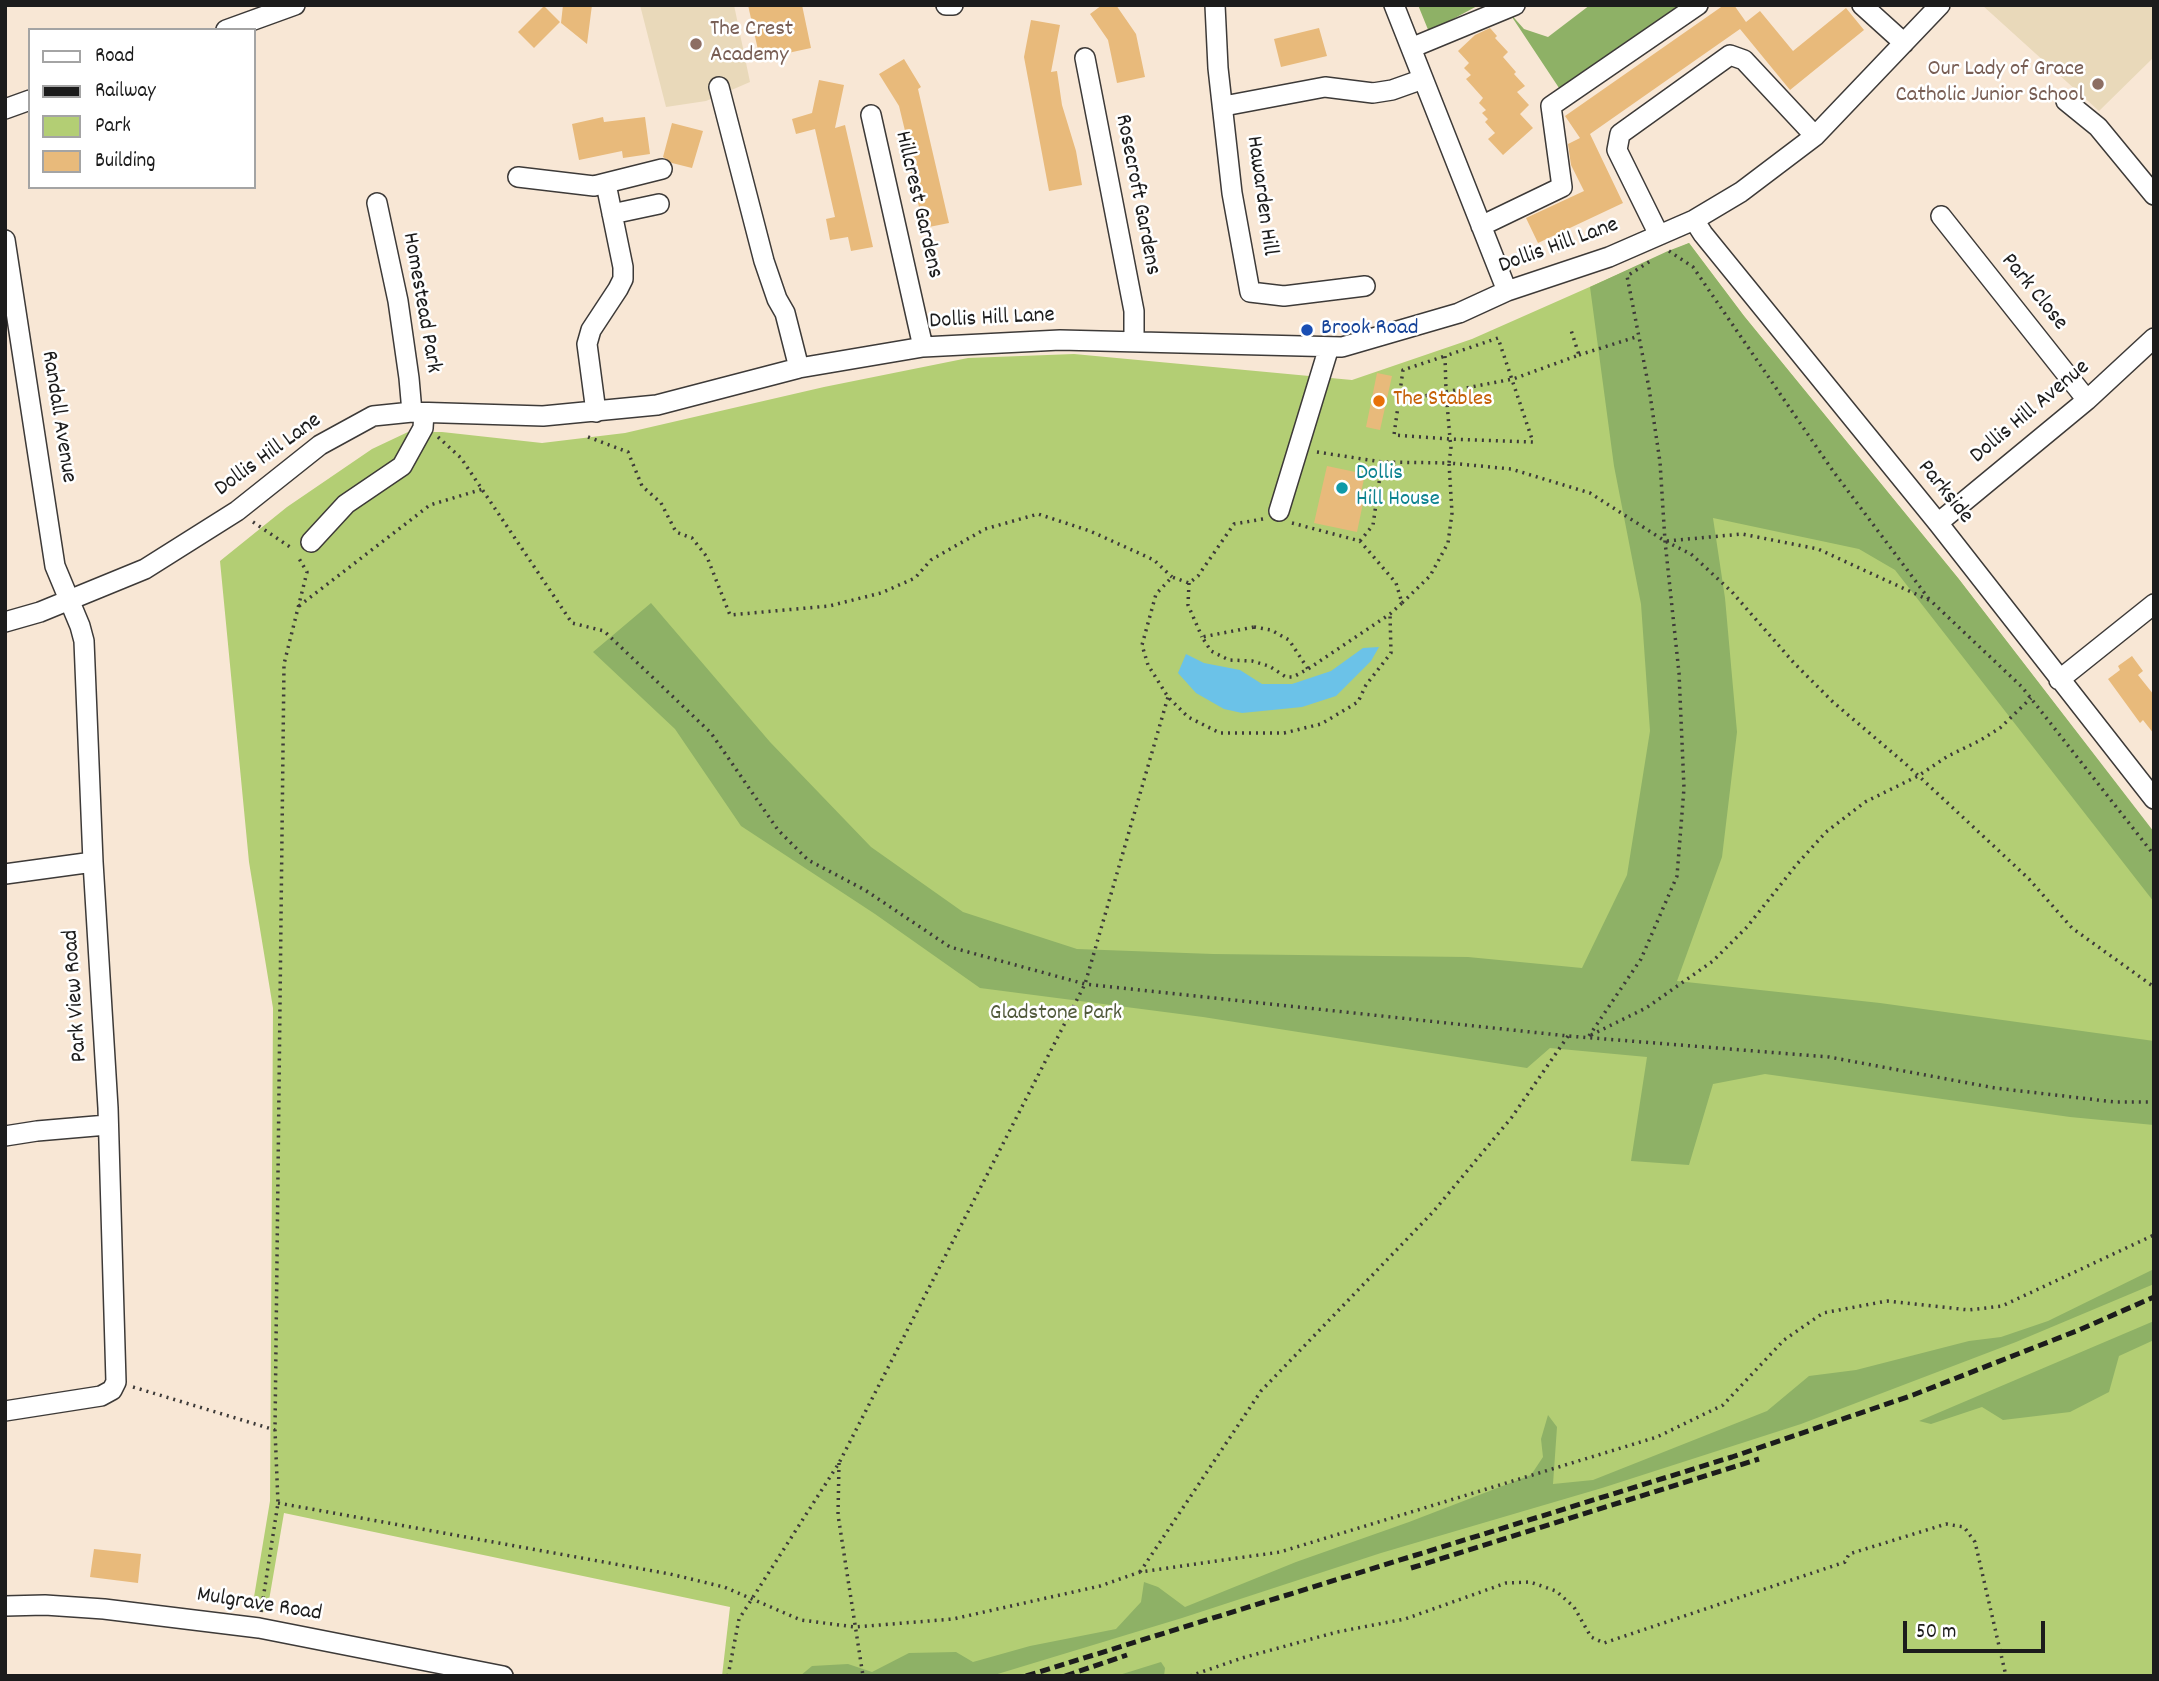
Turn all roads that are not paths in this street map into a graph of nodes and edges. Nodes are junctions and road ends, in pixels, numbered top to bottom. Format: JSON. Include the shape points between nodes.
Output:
{"nodes":[{"id":1,"x":295,"y":5,"type":"edge"},
{"id":2,"x":946,"y":5,"type":"edge"},
{"id":3,"x":953,"y":5,"type":"edge"},
{"id":4,"x":1215,"y":5,"type":"edge"},
{"id":5,"x":1394,"y":5,"type":"edge"},
{"id":6,"x":1515,"y":5,"type":"edge"},
{"id":7,"x":1698,"y":5,"type":"edge"},
{"id":8,"x":1862,"y":5,"type":"edge"},
{"id":9,"x":1940,"y":5,"type":"edge"},
{"id":10,"x":232,"y":28,"type":"edge"},
{"id":11,"x":1904,"y":44,"type":"junction"},
{"id":12,"x":1411,"y":48,"type":"junction"},
{"id":13,"x":1085,"y":58,"type":"dead end"},
{"id":14,"x":1423,"y":79,"type":"junction"},
{"id":15,"x":719,"y":87,"type":"dead end"},
{"id":16,"x":28,"y":101,"type":"edge"},
{"id":17,"x":2066,"y":101,"type":"dead end"},
{"id":18,"x":1224,"y":106,"type":"junction"},
{"id":19,"x":5,"y":108,"type":"edge"},
{"id":20,"x":871,"y":115,"type":"dead end"},
{"id":21,"x":1815,"y":136,"type":"junction"},
{"id":22,"x":662,"y":169,"type":"dead end"},
{"id":23,"x":518,"y":177,"type":"dead end"},
{"id":24,"x":606,"y":184,"type":"junction"},
{"id":25,"x":2154,"y":195,"type":"edge"},
{"id":26,"x":377,"y":203,"type":"dead end"},
{"id":27,"x":659,"y":204,"type":"dead end"},
{"id":28,"x":612,"y":214,"type":"junction"},
{"id":29,"x":1941,"y":216,"type":"dead end"},
{"id":30,"x":1694,"y":220,"type":"junction"},
{"id":31,"x":1481,"y":226,"type":"junction"},
{"id":32,"x":5,"y":240,"type":"edge"},
{"id":33,"x":1663,"y":243,"type":"junction"},
{"id":34,"x":1365,"y":286,"type":"dead end"},
{"id":35,"x":1507,"y":291,"type":"junction"},
{"id":36,"x":2154,"y":338,"type":"edge"},
{"id":37,"x":1135,"y":342,"type":"junction"},
{"id":38,"x":923,"y":347,"type":"junction"},
{"id":39,"x":1329,"y":347,"type":"junction"},
{"id":40,"x":799,"y":368,"type":"junction"},
{"id":41,"x":2087,"y":400,"type":"junction"},
{"id":42,"x":596,"y":412,"type":"junction"},
{"id":43,"x":418,"y":413,"type":"junction"},
{"id":44,"x":1279,"y":511,"type":"road end"},
{"id":45,"x":1938,"y":523,"type":"junction"},
{"id":46,"x":311,"y":542,"type":"dead end"},
{"id":47,"x":69,"y":600,"type":"junction"},
{"id":48,"x":2154,"y":604,"type":"edge"},
{"id":49,"x":5,"y":622,"type":"edge"},
{"id":50,"x":2059,"y":680,"type":"junction"},
{"id":51,"x":2154,"y":799,"type":"edge"},
{"id":52,"x":93,"y":862,"type":"junction"},
{"id":53,"x":5,"y":874,"type":"edge"},
{"id":54,"x":107,"y":1125,"type":"junction"},
{"id":55,"x":5,"y":1136,"type":"edge"},
{"id":56,"x":5,"y":1411,"type":"edge"},
{"id":57,"x":5,"y":1606,"type":"edge"},
{"id":58,"x":503,"y":1676,"type":"edge"}],
"edges":[{"from":1,"to":10,"type":"street"},
{"from":2,"to":3,"type":"street"},
{"from":4,"to":18,"type":"street","name":"Hawarden Hill"},
{"from":5,"to":12,"type":"street"},
{"from":6,"to":12,"type":"street"},
{"from":7,"to":31,"type":"street","via":[[1551,106],[1562,187]]},
{"from":8,"to":11,"type":"street"},
{"from":9,"to":11,"type":"street","name":"Dollis Hill Lane"},
{"from":11,"to":21,"type":"street","name":"Dollis Hill Lane"},
{"from":12,"to":14,"type":"street"},
{"from":13,"to":37,"type":"street","name":"Rosecroft Gardens","via":[[1134,311]]},
{"from":14,"to":18,"type":"street","name":"Hawarden Hill","via":[[1373,93],[1325,88]]},
{"from":14,"to":31,"type":"street"},
{"from":15,"to":40,"type":"street","via":[[764,261],[788,322]]},
{"from":16,"to":19,"type":"street"},
{"from":17,"to":25,"type":"street","via":[[2098,127]]},
{"from":18,"to":34,"type":"street","name":"Hawarden Hill","via":[[1232,193],[1250,292],[1284,296]]},
{"from":20,"to":38,"type":"street","name":"Hillcrest Gardens"},
{"from":21,"to":30,"type":"street","name":"Dollis Hill Lane","via":[[1741,192]]},
{"from":21,"to":33,"type":"street","via":[[1744,60],[1730,55],[1620,134],[1617,150]]},
{"from":22,"to":24,"type":"street"},
{"from":23,"to":24,"type":"street"},
{"from":24,"to":28,"type":"street"},
{"from":26,"to":43,"type":"street","name":"Homestead Park"},
{"from":27,"to":28,"type":"street"},
{"from":28,"to":42,"type":"street","via":[[623,267],[618,289],[587,344]]},
{"from":29,"to":41,"type":"street","name":"Park Close"},
{"from":30,"to":33,"type":"street","name":"Dollis Hill Lane"},
{"from":30,"to":45,"type":"street","name":"Parkside"},
{"from":31,"to":35,"type":"street"},
{"from":32,"to":47,"type":"street","name":"Randall Avenue","via":[[55,566]]},
{"from":33,"to":35,"type":"street","name":"Dollis Hill Lane"},
{"from":35,"to":39,"type":"street","name":"Dollis Hill Lane","via":[[1458,313],[1381,337]]},
{"from":36,"to":41,"type":"street","name":"Dollis Hill Avenue"},
{"from":37,"to":38,"type":"street","name":"Dollis Hill Lane"},
{"from":37,"to":39,"type":"street","name":"Dollis Hill Lane"},
{"from":38,"to":40,"type":"street","name":"Dollis Hill Lane"},
{"from":39,"to":44,"type":"street"},
{"from":40,"to":42,"type":"street","name":"Dollis Hill Lane","via":[[657,405]]},
{"from":41,"to":45,"type":"street","name":"Dollis Hill Avenue"},
{"from":42,"to":43,"type":"street","name":"Dollis Hill Lane","via":[[543,416]]},
{"from":43,"to":46,"type":"street","name":"Homestead Park","via":[[423,428],[402,466],[346,504]]},
{"from":43,"to":47,"type":"street","name":"Dollis Hill Lane","via":[[373,416],[320,445],[237,511],[145,569]]},
{"from":45,"to":50,"type":"street","name":"Parkside"},
{"from":47,"to":49,"type":"street","name":"Dollis Hill Lane"},
{"from":47,"to":52,"type":"street","name":"Park View Road","via":[[84,641]]},
{"from":48,"to":50,"type":"street"},
{"from":50,"to":51,"type":"street","name":"Parkside"},
{"from":52,"to":53,"type":"street"},
{"from":52,"to":54,"type":"street","name":"Park View Road"},
{"from":54,"to":55,"type":"street"},
{"from":54,"to":56,"type":"street","name":"Park View Road","via":[[114,1386],[101,1396]]},
{"from":57,"to":58,"type":"street","name":"Mulgrave Road","via":[[104,1609],[259,1628]]}]}
